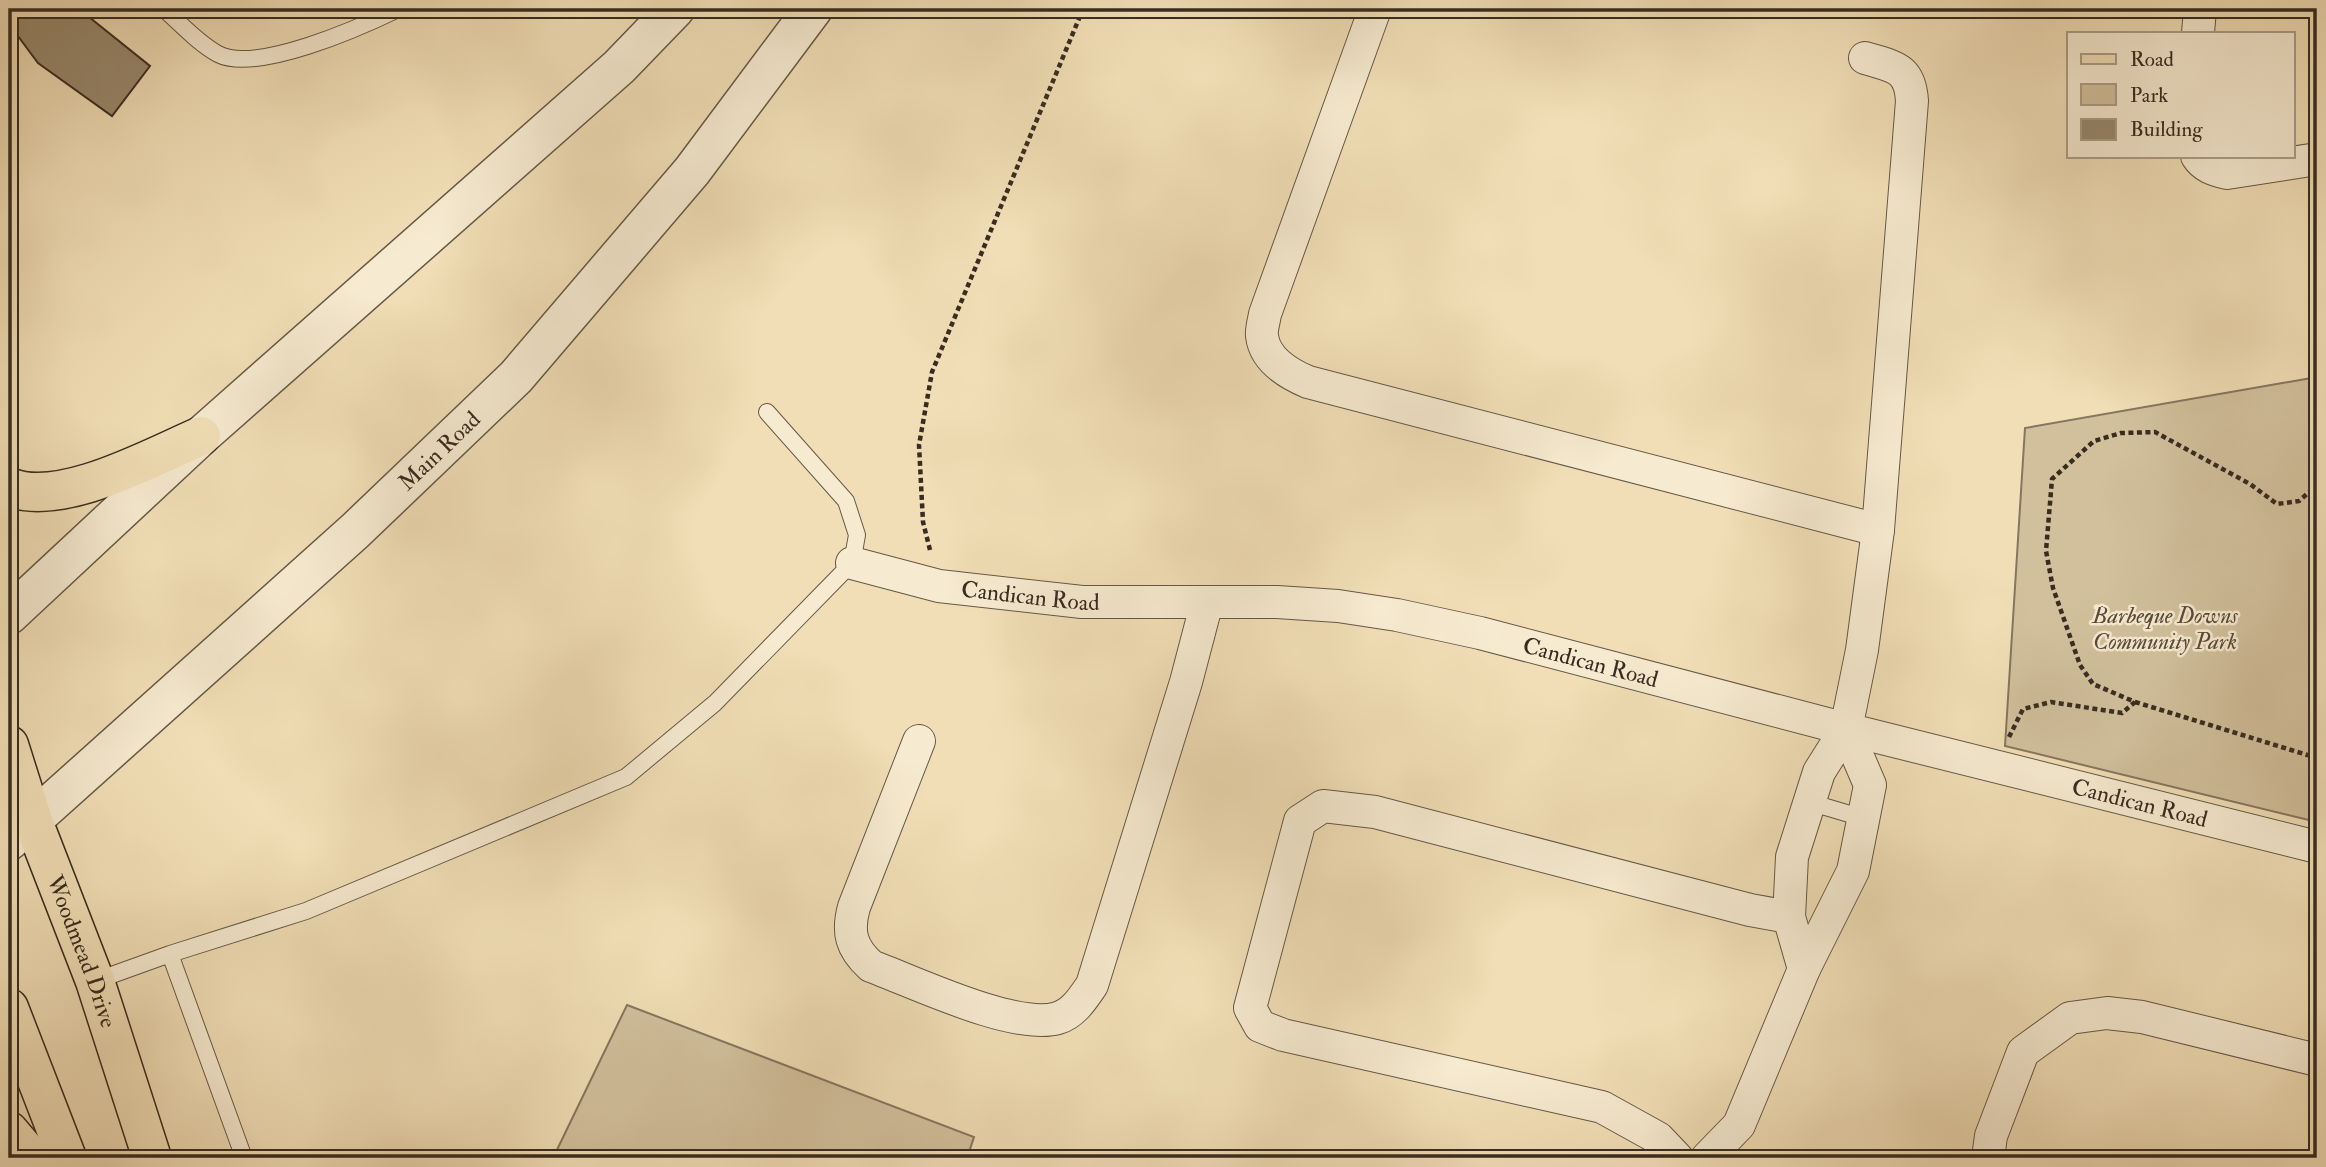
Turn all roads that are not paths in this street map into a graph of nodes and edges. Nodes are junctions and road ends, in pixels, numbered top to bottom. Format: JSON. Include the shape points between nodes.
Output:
{"nodes":[{"id":1,"x":164,"y":9,"type":"edge"},
{"id":2,"x":398,"y":9,"type":"edge"},
{"id":3,"x":675,"y":9,"type":"edge"},
{"id":4,"x":813,"y":9,"type":"edge"},
{"id":5,"x":1375,"y":9,"type":"edge"},
{"id":6,"x":2200,"y":9,"type":"edge"},
{"id":7,"x":2198,"y":32,"type":"edge"},
{"id":8,"x":1865,"y":58,"type":"dead end"},
{"id":9,"x":2198,"y":158,"type":"edge"},
{"id":10,"x":2317,"y":159,"type":"edge"},
{"id":11,"x":767,"y":412,"type":"dead end"},
{"id":12,"x":201,"y":436,"type":"junction"},
{"id":13,"x":9,"y":487,"type":"edge"},
{"id":14,"x":1878,"y":530,"type":"junction"},
{"id":15,"x":852,"y":563,"type":"junction"},
{"id":16,"x":1207,"y":602,"type":"junction"},
{"id":17,"x":9,"y":615,"type":"edge"},
{"id":18,"x":1846,"y":729,"type":"junction"},
{"id":19,"x":919,"y":741,"type":"dead end"},
{"id":20,"x":9,"y":745,"type":"edge"},
{"id":21,"x":1809,"y":802,"type":"junction"},
{"id":22,"x":1863,"y":818,"type":"junction"},
{"id":23,"x":21,"y":831,"type":"edge"},
{"id":24,"x":2317,"y":847,"type":"edge"},
{"id":25,"x":1789,"y":917,"type":"junction"},
{"id":26,"x":170,"y":954,"type":"junction"},
{"id":27,"x":1804,"y":969,"type":"junction"},
{"id":28,"x":95,"y":981,"type":"junction"},
{"id":29,"x":9,"y":1008,"type":"edge"},
{"id":30,"x":2317,"y":1059,"type":"edge"},
{"id":31,"x":9,"y":1131,"type":"edge"},
{"id":32,"x":32,"y":1158,"type":"edge"},
{"id":33,"x":66,"y":1158,"type":"edge"},
{"id":34,"x":152,"y":1158,"type":"edge"},
{"id":35,"x":244,"y":1158,"type":"edge"},
{"id":36,"x":1677,"y":1158,"type":"edge"},
{"id":37,"x":1707,"y":1158,"type":"edge"},
{"id":38,"x":1987,"y":1158,"type":"edge"}],
"edges":[{"from":1,"to":2,"type":"lane","via":[[220,55],[247,60],[275,56]]},
{"from":3,"to":12,"type":"street","via":[[619,68]]},
{"from":4,"to":23,"type":"street","name":"Main Road","via":[[692,171],[516,377],[355,531]]},
{"from":5,"to":14,"type":"street","via":[[1265,314],[1262,337],[1278,365],[1308,382]]},
{"from":6,"to":7,"type":"street"},
{"from":8,"to":14,"type":"street","via":[[1901,70],[1908,79],[1912,101]]},
{"from":9,"to":10,"type":"street","via":[[2213,170],[2227,173]]},
{"from":11,"to":15,"type":"lane","via":[[846,501],[857,535]]},
{"from":12,"to":13,"type":"main road","via":[[106,478],[54,492]]},
{"from":12,"to":17,"type":"street"},
{"from":14,"to":18,"type":"street"},
{"from":15,"to":16,"type":"street","name":"Candican Road","via":[[939,586],[1082,602]]},
{"from":15,"to":26,"type":"lane","via":[[715,703],[626,777],[306,911]]},
{"from":16,"to":18,"type":"street","name":"Candican Road","via":[[1326,605],[1397,615]]},
{"from":16,"to":19,"type":"street","via":[[1091,985],[1076,1007],[1058,1018],[1035,1021],[1003,1016],[871,966],[851,940],[854,907]]},
{"from":18,"to":21,"type":"street","via":[[1819,772]]},
{"from":18,"to":22,"type":"street","via":[[1870,785]]},
{"from":18,"to":24,"type":"street","name":"Candican Road"},
{"from":20,"to":23,"type":"main road","name":"Woodmead Drive"},
{"from":21,"to":22,"type":"lane"},
{"from":21,"to":25,"type":"street","via":[[1792,856]]},
{"from":22,"to":27,"type":"street","via":[[1853,871]]},
{"from":23,"to":28,"type":"main road","name":"Woodmead Drive"},
{"from":25,"to":27,"type":"street"},
{"from":25,"to":36,"type":"street","via":[[1375,812],[1323,806],[1300,821],[1251,1008],[1260,1026],[1602,1107],[1658,1138]]},
{"from":26,"to":28,"type":"lane"},
{"from":26,"to":35,"type":"lane"},
{"from":27,"to":37,"type":"street","via":[[1739,1125]]},
{"from":28,"to":34,"type":"main road","name":"Woodmead Drive"},
{"from":29,"to":33,"type":"main road"},
{"from":30,"to":38,"type":"street","via":[[2142,1017],[2107,1013],[2070,1017],[2023,1052]]},
{"from":31,"to":32,"type":"main road"}]}
